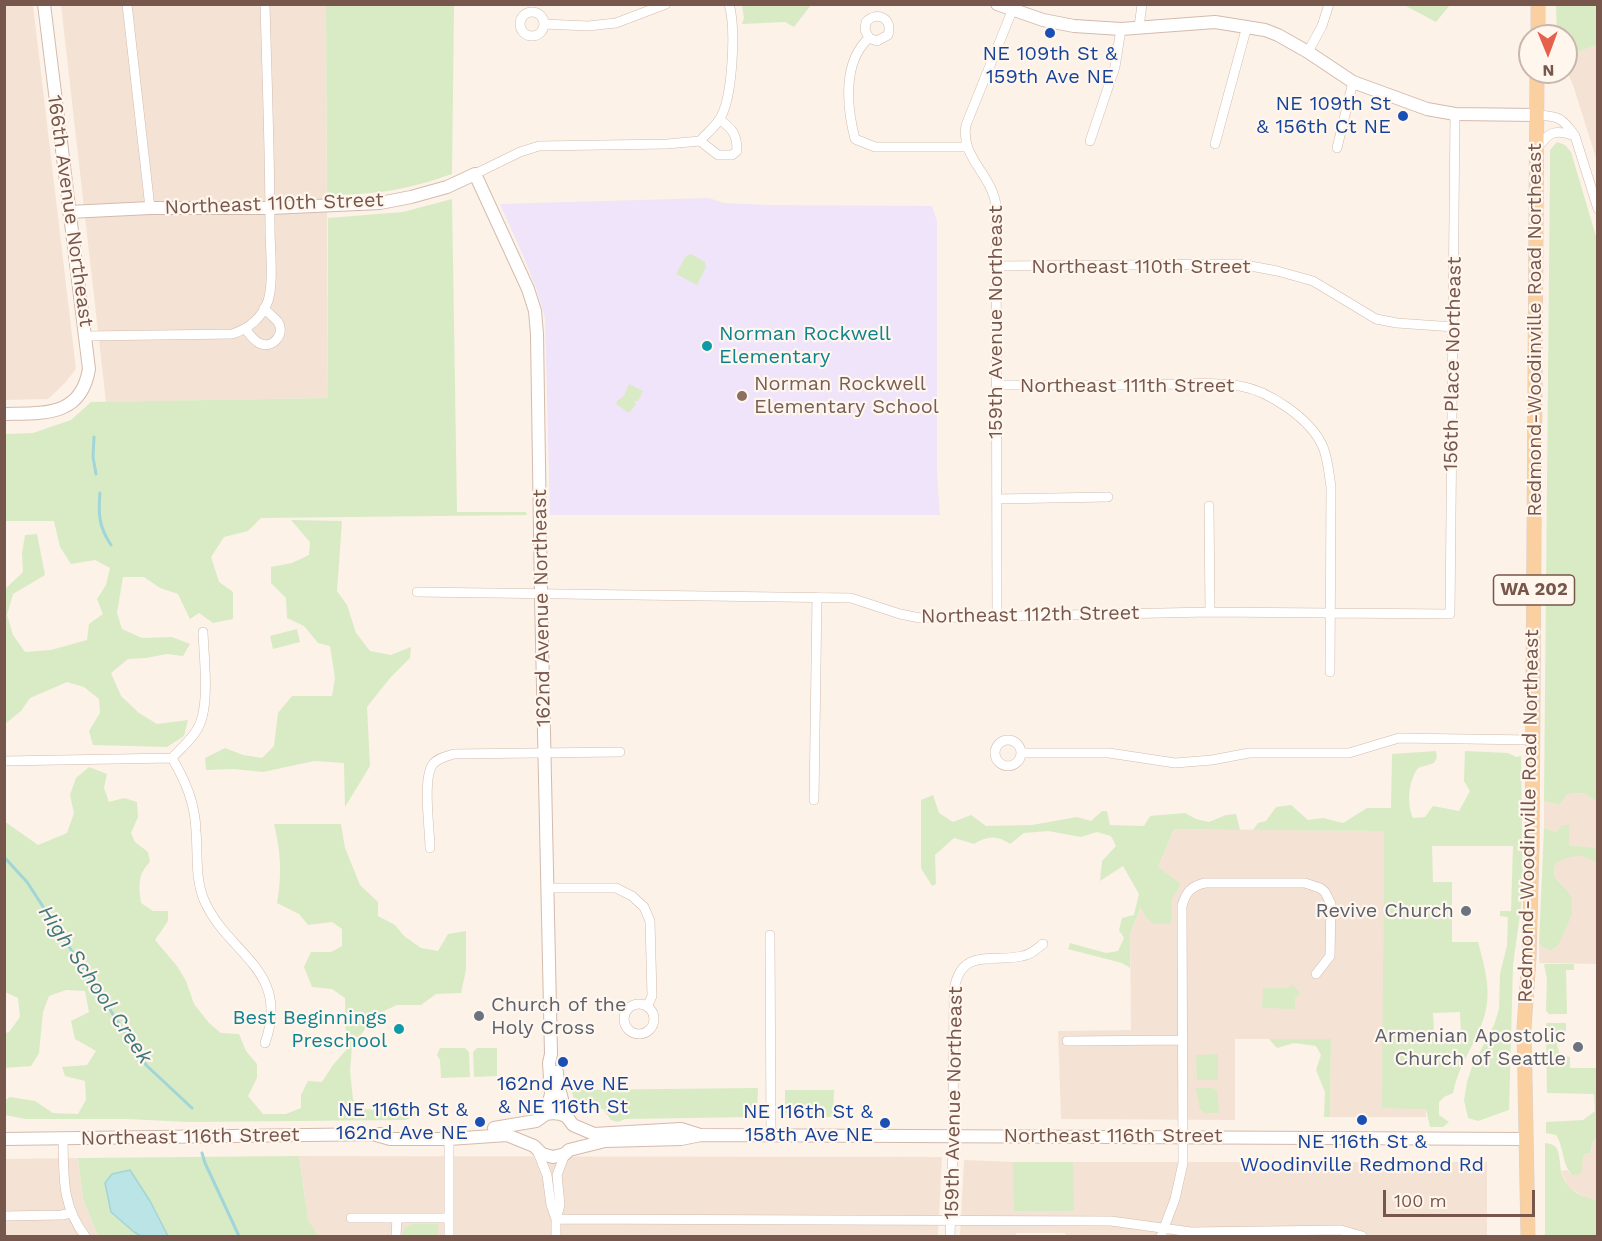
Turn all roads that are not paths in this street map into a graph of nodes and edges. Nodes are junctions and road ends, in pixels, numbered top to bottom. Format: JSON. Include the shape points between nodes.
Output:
{"nodes":[{"id":1,"x":44,"y":4,"type":"edge"},
{"id":2,"x":127,"y":4,"type":"edge"},
{"id":3,"x":265,"y":4,"type":"edge"},
{"id":4,"x":666,"y":4,"type":"edge"},
{"id":5,"x":729,"y":4,"type":"edge"},
{"id":6,"x":997,"y":4,"type":"edge"},
{"id":7,"x":1142,"y":4,"type":"edge"},
{"id":8,"x":1329,"y":4,"type":"edge"},
{"id":9,"x":1538,"y":4,"type":"edge"},
{"id":10,"x":1012,"y":11,"type":"junction"},
{"id":11,"x":544,"y":24,"type":"dead end"},
{"id":12,"x":1538,"y":24,"type":"edge"},
{"id":13,"x":1247,"y":26,"type":"junction"},
{"id":14,"x":1139,"y":27,"type":"junction"},
{"id":15,"x":1121,"y":28,"type":"junction"},
{"id":16,"x":869,"y":38,"type":"dead end"},
{"id":17,"x":1308,"y":52,"type":"junction"},
{"id":18,"x":1353,"y":82,"type":"junction"},
{"id":19,"x":1537,"y":84,"type":"edge"},
{"id":20,"x":1455,"y":114,"type":"junction"},
{"id":21,"x":1536,"y":115,"type":"junction"},
{"id":22,"x":720,"y":120,"type":"junction"},
{"id":23,"x":1575,"y":136,"type":"junction"},
{"id":24,"x":700,"y":141,"type":"junction"},
{"id":25,"x":1090,"y":141,"type":"dead end"},
{"id":26,"x":1215,"y":144,"type":"dead end"},
{"id":27,"x":966,"y":147,"type":"junction"},
{"id":28,"x":1337,"y":148,"type":"dead end"},
{"id":29,"x":1536,"y":151,"type":"junction"},
{"id":30,"x":474,"y":174,"type":"junction"},
{"id":31,"x":270,"y":207,"type":"junction"},
{"id":32,"x":150,"y":208,"type":"junction"},
{"id":33,"x":1598,"y":208,"type":"edge"},
{"id":34,"x":69,"y":212,"type":"junction"},
{"id":35,"x":996,"y":266,"type":"junction"},
{"id":36,"x":264,"y":308,"type":"junction"},
{"id":37,"x":1454,"y":327,"type":"junction"},
{"id":38,"x":245,"y":329,"type":"junction"},
{"id":39,"x":87,"y":336,"type":"junction"},
{"id":40,"x":997,"y":386,"type":"junction"},
{"id":41,"x":4,"y":414,"type":"edge"},
{"id":42,"x":1108,"y":497,"type":"dead end"},
{"id":43,"x":997,"y":499,"type":"junction"},
{"id":44,"x":1209,"y":506,"type":"dead end"},
{"id":45,"x":417,"y":592,"type":"dead end"},
{"id":46,"x":541,"y":595,"type":"junction"},
{"id":47,"x":817,"y":597,"type":"junction"},
{"id":48,"x":1210,"y":612,"type":"junction"},
{"id":49,"x":1332,"y":614,"type":"junction"},
{"id":50,"x":1450,"y":614,"type":"joint"},
{"id":51,"x":997,"y":615,"type":"junction"},
{"id":52,"x":203,"y":632,"type":"dead end"},
{"id":53,"x":1330,"y":672,"type":"dead end"},
{"id":54,"x":1532,"y":740,"type":"junction"},
{"id":55,"x":545,"y":752,"type":"junction"},
{"id":56,"x":620,"y":752,"type":"dead end"},
{"id":57,"x":1021,"y":753,"type":"dead end"},
{"id":58,"x":172,"y":758,"type":"junction"},
{"id":59,"x":4,"y":761,"type":"edge"},
{"id":60,"x":814,"y":800,"type":"dead end"},
{"id":61,"x":430,"y":848,"type":"dead end"},
{"id":62,"x":547,"y":888,"type":"junction"},
{"id":63,"x":770,"y":935,"type":"dead end"},
{"id":64,"x":1043,"y":944,"type":"dead end"},
{"id":65,"x":1316,"y":974,"type":"dead end"},
{"id":66,"x":647,"y":1007,"type":"dead end"},
{"id":67,"x":1183,"y":1040,"type":"junction"},
{"id":68,"x":1067,"y":1041,"type":"dead end"},
{"id":69,"x":265,"y":1043,"type":"dead end"},
{"id":70,"x":551,"y":1054,"type":"junction"},
{"id":71,"x":541,"y":1117,"type":"junction"},
{"id":72,"x":570,"y":1121,"type":"junction"},
{"id":73,"x":701,"y":1135,"type":"junction"},
{"id":74,"x":771,"y":1135,"type":"junction"},
{"id":75,"x":449,"y":1136,"type":"junction"},
{"id":76,"x":953,"y":1136,"type":"junction"},
{"id":77,"x":1183,"y":1136,"type":"junction"},
{"id":78,"x":63,"y":1138,"type":"junction"},
{"id":79,"x":4,"y":1139,"type":"edge"},
{"id":80,"x":1525,"y":1139,"type":"junction"},
{"id":81,"x":535,"y":1148,"type":"junction"},
{"id":82,"x":567,"y":1152,"type":"junction"},
{"id":83,"x":71,"y":1213,"type":"junction"},
{"id":84,"x":4,"y":1216,"type":"edge"},
{"id":85,"x":351,"y":1218,"type":"dead end"},
{"id":86,"x":397,"y":1218,"type":"junction"},
{"id":87,"x":449,"y":1218,"type":"junction"},
{"id":88,"x":556,"y":1219,"type":"junction"},
{"id":89,"x":952,"y":1221,"type":"junction"},
{"id":90,"x":1162,"y":1233,"type":"edge"},
{"id":91,"x":85,"y":1236,"type":"edge"},
{"id":92,"x":396,"y":1236,"type":"edge"},
{"id":93,"x":449,"y":1236,"type":"edge"},
{"id":94,"x":556,"y":1236,"type":"edge"},
{"id":95,"x":950,"y":1236,"type":"edge"},
{"id":96,"x":1362,"y":1236,"type":"edge"},
{"id":97,"x":1528,"y":1236,"type":"edge"}],
"edges":[{"from":1,"to":34,"type":"street","name":"166th Avenue Northeast"},
{"from":2,"to":32,"type":"street"},
{"from":3,"to":31,"type":"street"},
{"from":4,"to":11,"type":"street","via":[[616,23]]},
{"from":5,"to":22,"type":"street","via":[[731,68],[728,97]]},
{"from":6,"to":10,"type":"street"},
{"from":7,"to":14,"type":"street"},
{"from":8,"to":17,"type":"street"},
{"from":9,"to":12,"type":"main road"},
{"from":10,"to":15,"type":"street","via":[[1074,26]]},
{"from":10,"to":27,"type":"street","via":[[966,125]]},
{"from":13,"to":14,"type":"street","via":[[1215,22]]},
{"from":13,"to":17,"type":"street","via":[[1278,34]]},
{"from":13,"to":26,"type":"street"},
{"from":14,"to":15,"type":"street"},
{"from":15,"to":25,"type":"street","via":[[1115,67]]},
{"from":16,"to":27,"type":"street","via":[[860,46],[849,76],[855,139],[875,147]]},
{"from":17,"to":18,"type":"street"},
{"from":18,"to":20,"type":"street","via":[[1427,109]]},
{"from":18,"to":28,"type":"street"},
{"from":19,"to":21,"type":"main road","name":"Redmond-Woodinville Road Northeast","number":"WA 202"},
{"from":20,"to":21,"type":"street"},
{"from":20,"to":37,"type":"street","name":"156th Place Northeast"},
{"from":21,"to":23,"type":"street","via":[[1561,118]]},
{"from":21,"to":29,"type":"main road","name":"Redmond-Woodinville Road Northeast","number":"WA 202"},
{"from":22,"to":24,"type":"street"},
{"from":22,"to":24,"type":"street","via":[[736,137],[736,151],[732,155],[718,155]]},
{"from":23,"to":29,"type":"street","via":[[1553,132]]},
{"from":23,"to":33,"type":"street"},
{"from":24,"to":30,"type":"street","via":[[539,146]]},
{"from":27,"to":35,"type":"street","name":"159th Avenue Northeast","via":[[994,192]]},
{"from":29,"to":54,"type":"main road","name":"Redmond-Woodinville Road Northeast","number":"WA 202"},
{"from":30,"to":31,"type":"street","name":"Northeast 110th Street","via":[[447,187],[391,201]]},
{"from":30,"to":46,"type":"street","name":"162nd Avenue Northeast","via":[[535,311]]},
{"from":31,"to":32,"type":"street","name":"Northeast 110th Street"},
{"from":31,"to":36,"type":"street","via":[[270,290]]},
{"from":32,"to":34,"type":"street","name":"Northeast 110th Street"},
{"from":34,"to":39,"type":"street","name":"166th Avenue Northeast"},
{"from":35,"to":37,"type":"street","name":"Northeast 110th Street","via":[[1240,264],[1313,281],[1376,319]]},
{"from":35,"to":40,"type":"street","name":"159th Avenue Northeast"},
{"from":36,"to":38,"type":"street"},
{"from":36,"to":38,"type":"street","via":[[279,326],[276,340],[259,343]]},
{"from":37,"to":50,"type":"street","name":"156th Place Northeast"},
{"from":38,"to":39,"type":"street","via":[[223,335]]},
{"from":39,"to":41,"type":"street","name":"166th Avenue Northeast","via":[[89,369],[82,392],[64,408],[50,412]]},
{"from":40,"to":43,"type":"street","name":"159th Avenue Northeast"},
{"from":40,"to":49,"type":"street","name":"Northeast 111th Street","via":[[1241,386],[1288,407],[1322,445],[1329,469]]},
{"from":42,"to":43,"type":"street"},
{"from":43,"to":51,"type":"street","name":"159th Avenue Northeast"},
{"from":44,"to":48,"type":"street"},
{"from":45,"to":46,"type":"street","name":"Northeast 112th Street"},
{"from":46,"to":47,"type":"street","name":"Northeast 112th Street"},
{"from":46,"to":55,"type":"street","name":"162nd Avenue Northeast"},
{"from":47,"to":51,"type":"street","name":"Northeast 112th Street","via":[[851,598],[920,618]]},
{"from":47,"to":60,"type":"street"},
{"from":48,"to":49,"type":"street","name":"Northeast 112th Street"},
{"from":48,"to":51,"type":"street","name":"Northeast 112th Street"},
{"from":49,"to":50,"type":"street","name":"Northeast 112th Street"},
{"from":49,"to":53,"type":"street","name":"Northeast 111th Street"},
{"from":52,"to":58,"type":"street","via":[[201,723]]},
{"from":54,"to":57,"type":"street","via":[[1399,738],[1350,753],[1249,753],[1175,763],[1109,753]]},
{"from":54,"to":80,"type":"main road","name":"Redmond-Woodinville Road Northeast","number":"WA 202"},
{"from":55,"to":56,"type":"street"},
{"from":55,"to":61,"type":"street","via":[[454,754],[441,758],[428,775]]},
{"from":55,"to":62,"type":"street","name":"162nd Avenue Northeast"},
{"from":58,"to":59,"type":"street"},
{"from":58,"to":69,"type":"street","via":[[193,802],[198,881],[203,897],[210,912],[250,959],[271,999],[271,1025]]},
{"from":62,"to":66,"type":"street","via":[[616,888],[644,907],[650,921],[652,996]]},
{"from":62,"to":70,"type":"street","name":"162nd Avenue Northeast"},
{"from":63,"to":74,"type":"street"},
{"from":64,"to":76,"type":"street","name":"159th Avenue Northeast","via":[[1021,957],[981,958],[960,971],[954,990]]},
{"from":65,"to":67,"type":"street","via":[[1330,956],[1331,904],[1324,891],[1305,884],[1281,883],[1205,882],[1190,889],[1182,906]]},
{"from":67,"to":68,"type":"street"},
{"from":67,"to":77,"type":"street"},
{"from":70,"to":71,"type":"street","name":"162nd Avenue Northeast","via":[[550,1094]]},
{"from":70,"to":72,"type":"street","name":"162nd Avenue Northeast"},
{"from":71,"to":72,"type":"street","name":"Northeast 116th Street","via":[[554,1113]]},
{"from":71,"to":75,"type":"street","name":"Northeast 116th Street","via":[[513,1126]]},
{"from":71,"to":81,"type":"street","via":[[532,1129]]},
{"from":72,"to":73,"type":"street","name":"Northeast 116th Street","via":[[594,1134],[681,1129]]},
{"from":72,"to":82,"type":"street","via":[[575,1138]]},
{"from":73,"to":74,"type":"street","name":"Northeast 116th Street"},
{"from":73,"to":82,"type":"street","name":"Northeast 116th Street","via":[[605,1141]]},
{"from":74,"to":76,"type":"street","name":"Northeast 116th Street"},
{"from":75,"to":78,"type":"street","name":"Northeast 116th Street","via":[[390,1133]]},
{"from":75,"to":81,"type":"street","name":"Northeast 116th Street","via":[[507,1135]]},
{"from":75,"to":87,"type":"street"},
{"from":76,"to":77,"type":"street","name":"Northeast 116th Street"},
{"from":76,"to":89,"type":"street","name":"159th Avenue Northeast"},
{"from":77,"to":80,"type":"street","name":"Northeast 116th Street"},
{"from":77,"to":90,"type":"street","via":[[1183,1163]]},
{"from":78,"to":79,"type":"street","name":"Northeast 116th Street"},
{"from":78,"to":83,"type":"street","via":[[64,1187]]},
{"from":80,"to":97,"type":"main road","name":"Redmond-Woodinville Road Northeast","number":"WA 202"},
{"from":81,"to":82,"type":"street","name":"Northeast 116th Street","via":[[553,1157]]},
{"from":81,"to":88,"type":"street","via":[[547,1175],[550,1205]]},
{"from":82,"to":88,"type":"street","via":[[557,1174],[560,1205]]},
{"from":83,"to":84,"type":"street"},
{"from":83,"to":91,"type":"street"},
{"from":85,"to":86,"type":"street"},
{"from":86,"to":87,"type":"street"},
{"from":86,"to":92,"type":"street"},
{"from":87,"to":93,"type":"street"},
{"from":88,"to":89,"type":"street"},
{"from":88,"to":94,"type":"street"},
{"from":89,"to":90,"type":"street","via":[[1111,1221]]},
{"from":89,"to":95,"type":"street","name":"159th Avenue Northeast"},
{"from":90,"to":96,"type":"street","via":[[1341,1230]]}]}
